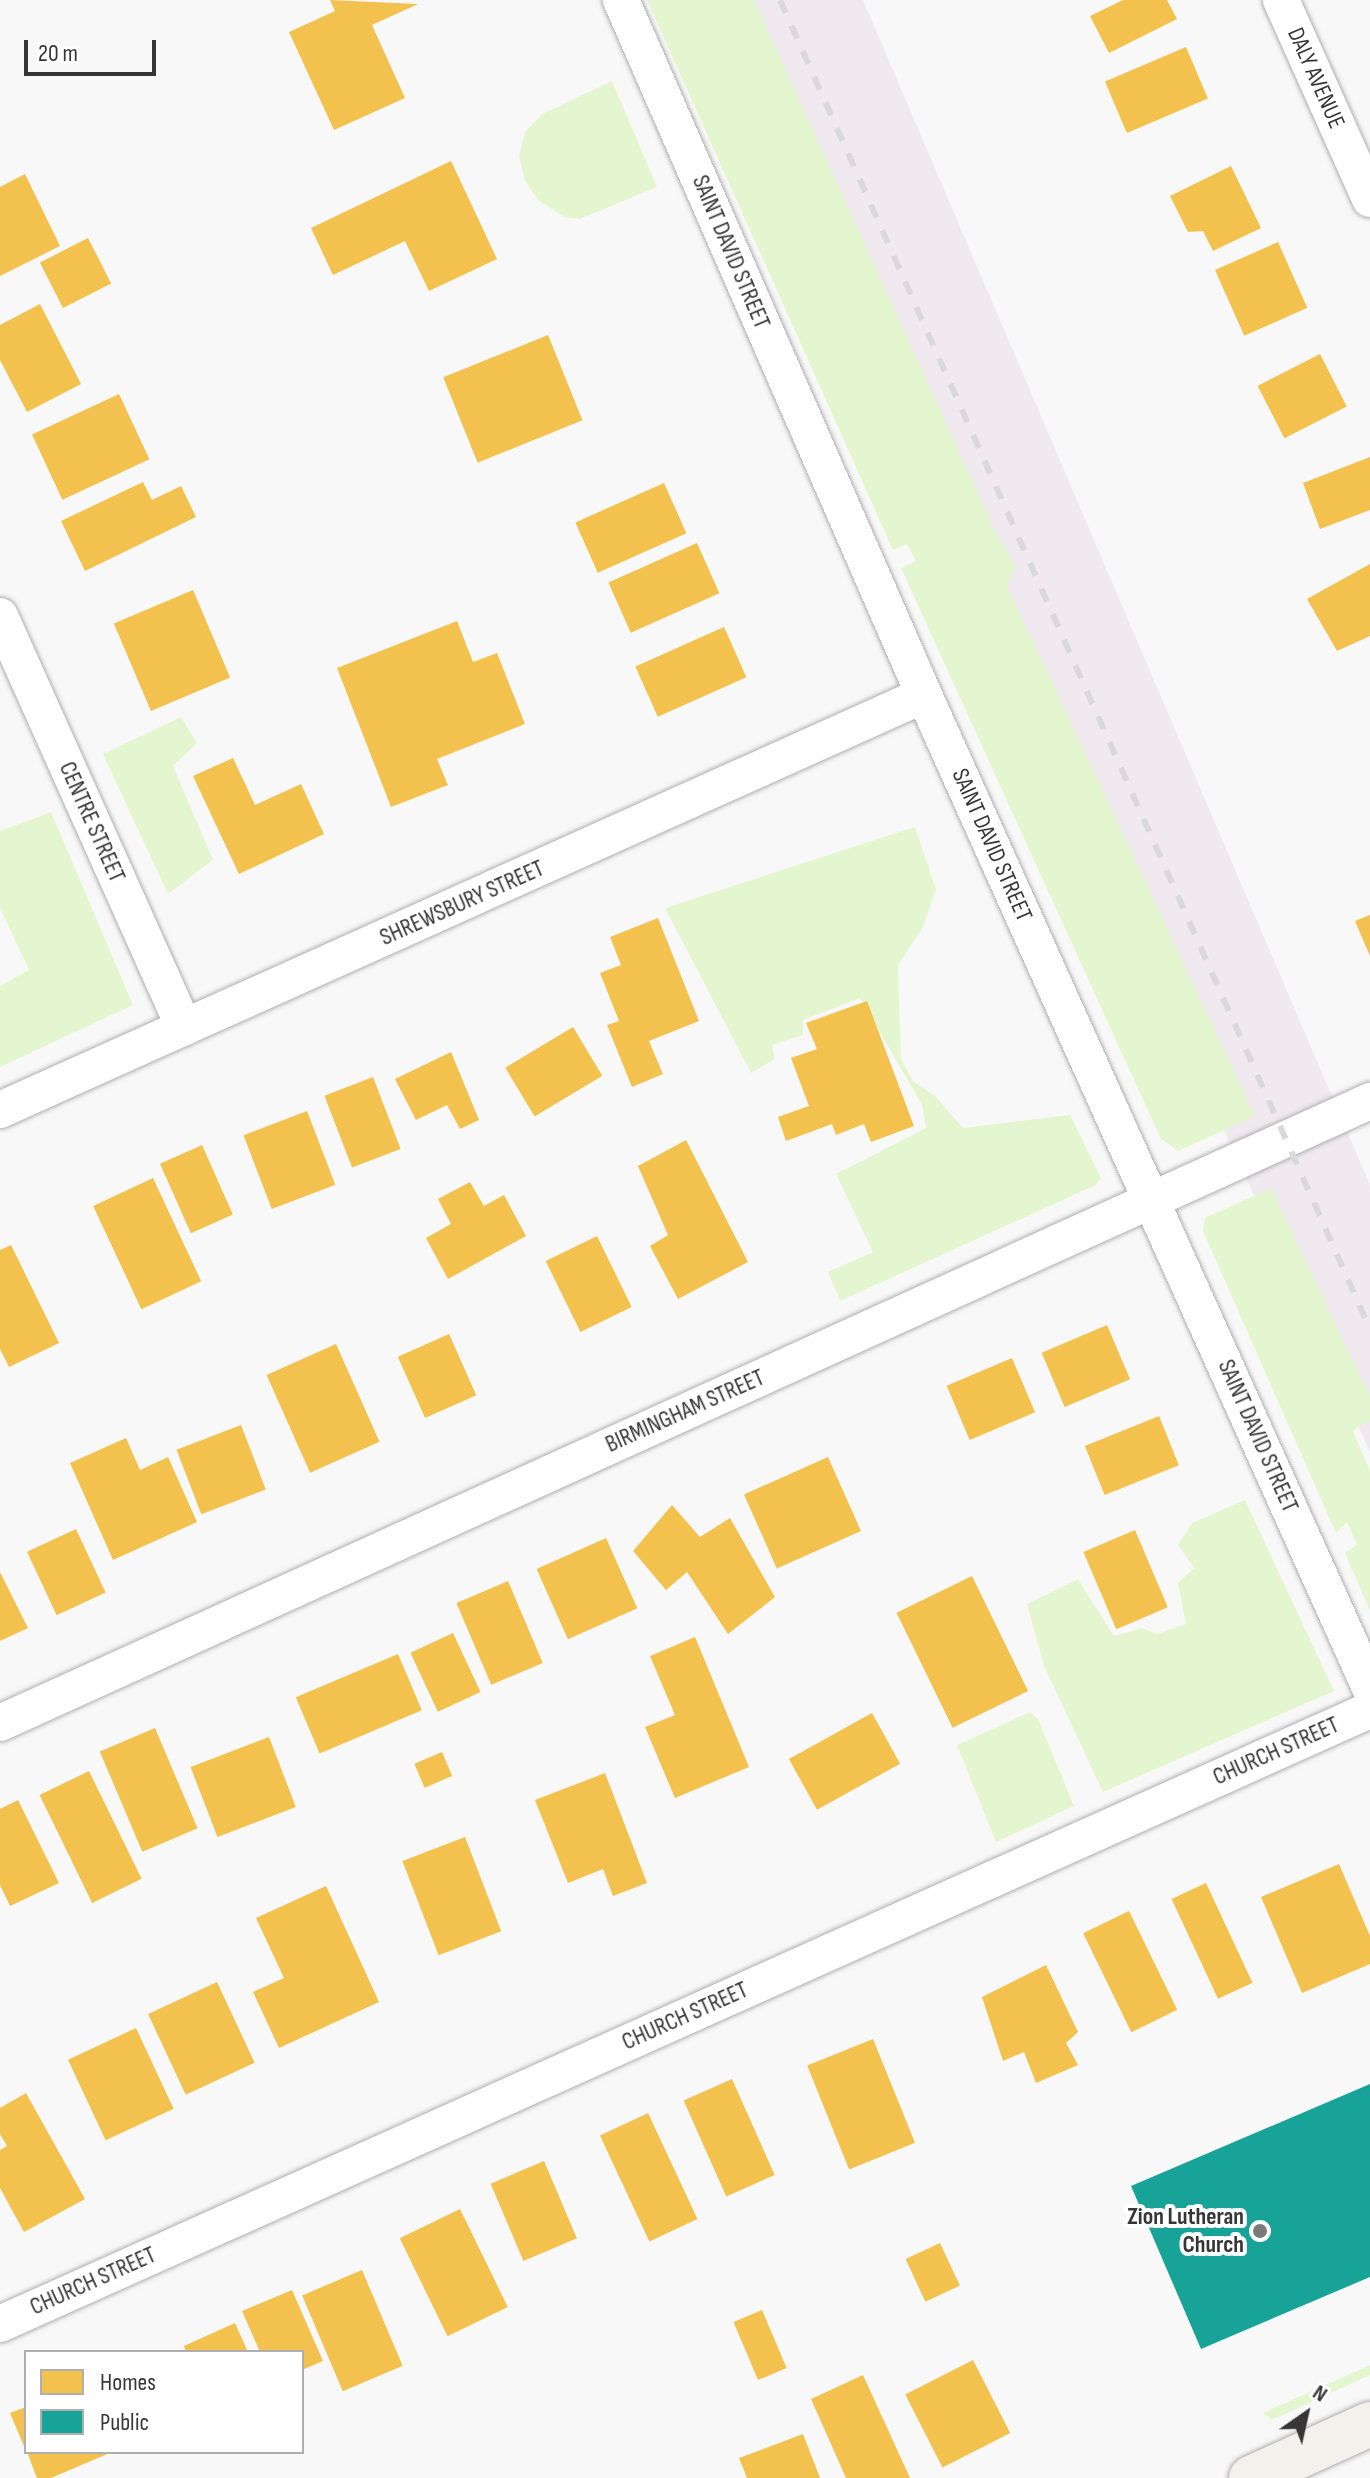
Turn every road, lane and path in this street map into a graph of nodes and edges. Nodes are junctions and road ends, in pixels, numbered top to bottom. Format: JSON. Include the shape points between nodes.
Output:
{"nodes":[{"id":1,"x":621,"y":0,"type":"edge"},
{"id":2,"x":1281,"y":0,"type":"edge"},
{"id":3,"x":1370,"y":199,"type":"edge"},
{"id":4,"x":0,"y":616,"type":"edge"},
{"id":5,"x":924,"y":695,"type":"junction"},
{"id":6,"x":184,"y":1028,"type":"junction"},
{"id":7,"x":1370,"y":1101,"type":"edge"},
{"id":8,"x":0,"y":1110,"type":"edge"},
{"id":9,"x":1151,"y":1200,"type":"junction"},
{"id":10,"x":1370,"y":1688,"type":"edge"},
{"id":11,"x":1370,"y":1710,"type":"edge"},
{"id":12,"x":0,"y":1723,"type":"edge"},
{"id":13,"x":0,"y":2324,"type":"edge"},
{"id":14,"x":1370,"y":2424,"type":"edge"},
{"id":15,"x":1251,"y":2478,"type":"edge"}],
"edges":[{"from":1,"to":5,"type":"street","name":"SAINT DAVID STREET"},
{"from":2,"to":3,"type":"street","name":"DALY AVENUE"},
{"from":4,"to":6,"type":"street","name":"CENTRE STREET"},
{"from":5,"to":6,"type":"street","name":"SHREWSBURY STREET"},
{"from":5,"to":9,"type":"street","name":"SAINT DAVID STREET"},
{"from":6,"to":8,"type":"street","name":"SHREWSBURY STREET"},
{"from":7,"to":9,"type":"street","name":"BIRMINGHAM STREET"},
{"from":9,"to":10,"type":"street","name":"SAINT DAVID STREET"},
{"from":9,"to":12,"type":"street","name":"BIRMINGHAM STREET"},
{"from":11,"to":13,"type":"street","name":"CHURCH STREET"},
{"from":14,"to":15,"type":"main road"}]}
